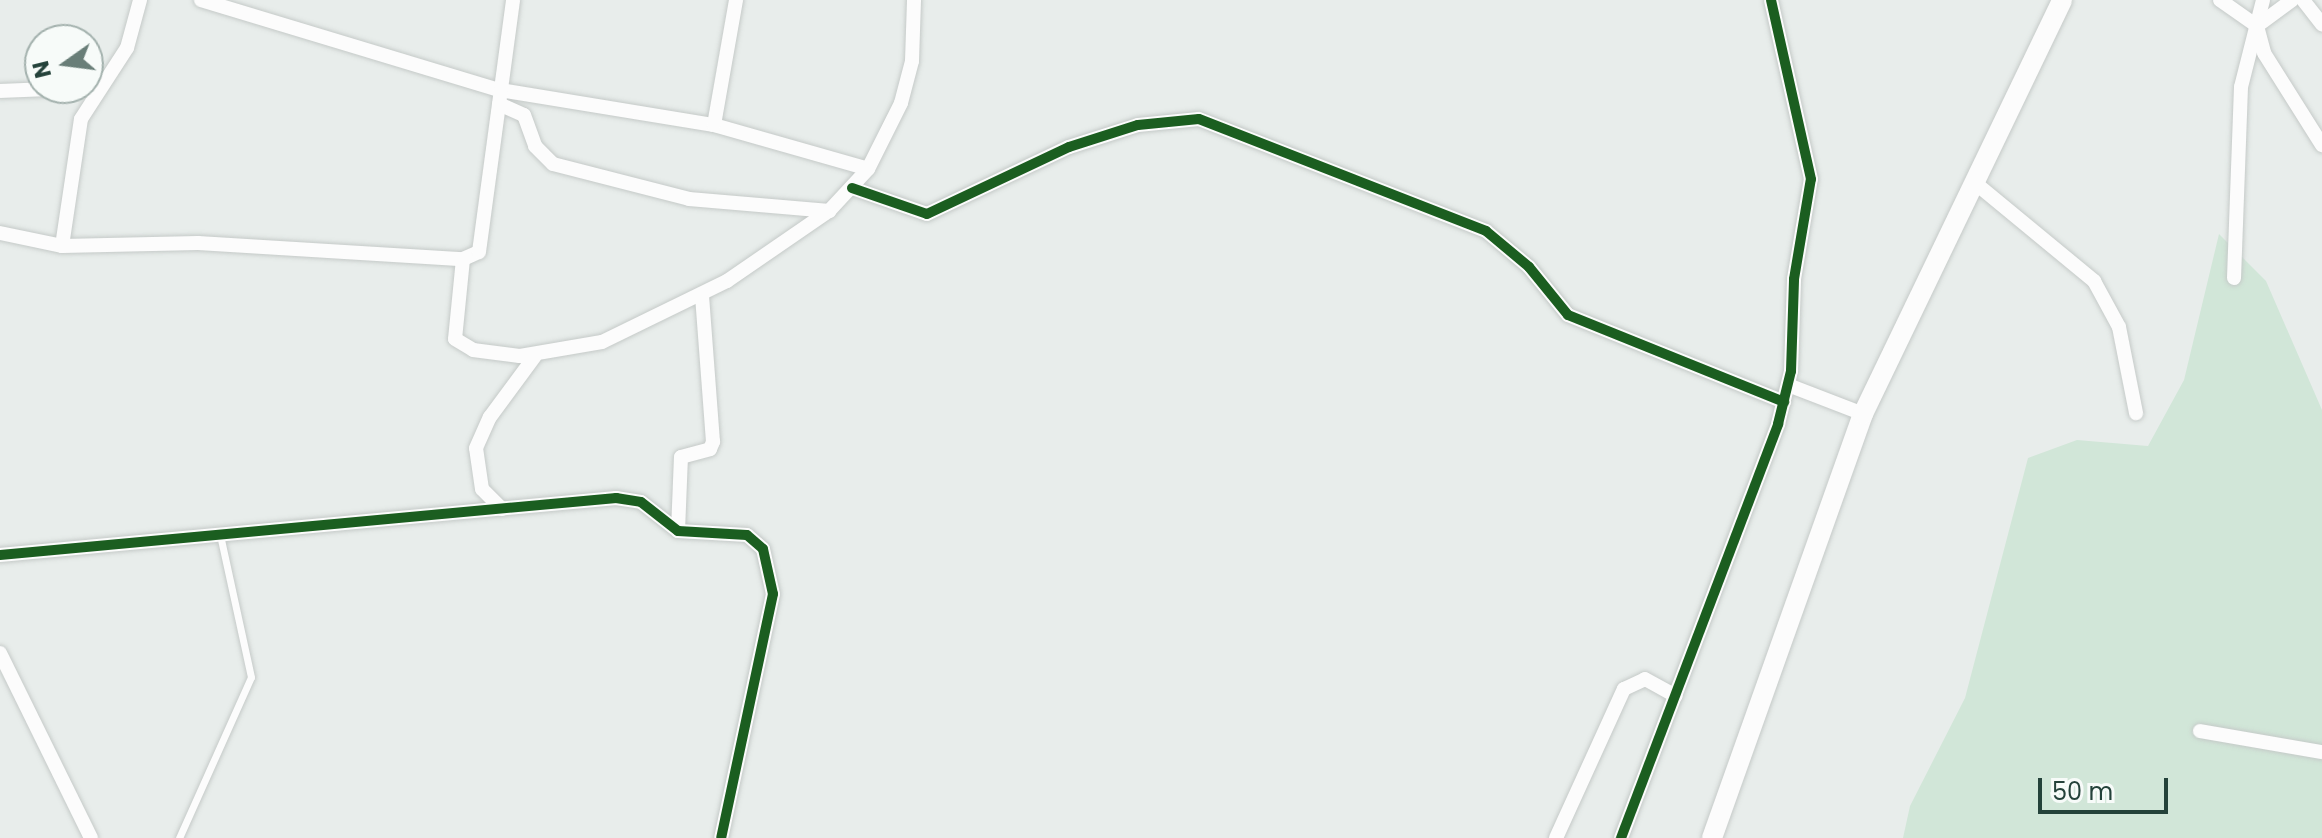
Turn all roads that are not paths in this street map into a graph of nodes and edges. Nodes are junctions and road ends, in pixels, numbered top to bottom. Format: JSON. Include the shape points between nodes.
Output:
{"nodes":[{"id":1,"x":140,"y":0,"type":"edge"},
{"id":2,"x":201,"y":0,"type":"edge"},
{"id":3,"x":513,"y":0,"type":"edge"},
{"id":4,"x":736,"y":0,"type":"edge"},
{"id":5,"x":914,"y":0,"type":"edge"},
{"id":6,"x":1771,"y":0,"type":"edge"},
{"id":7,"x":2062,"y":0,"type":"edge"},
{"id":8,"x":2220,"y":0,"type":"edge"},
{"id":9,"x":2263,"y":0,"type":"edge"},
{"id":10,"x":2292,"y":0,"type":"edge"},
{"id":11,"x":2303,"y":0,"type":"edge"},
{"id":12,"x":2322,"y":24,"type":"edge"},
{"id":13,"x":2257,"y":26,"type":"junction"},
{"id":14,"x":104,"y":74,"type":"edge"},
{"id":15,"x":24,"y":90,"type":"edge"},
{"id":16,"x":0,"y":91,"type":"edge"},
{"id":17,"x":500,"y":97,"type":"junction"},
{"id":18,"x":87,"y":104,"type":"edge"},
{"id":19,"x":714,"y":125,"type":"junction"},
{"id":20,"x":2322,"y":145,"type":"edge"},
{"id":21,"x":868,"y":169,"type":"junction"},
{"id":22,"x":1974,"y":182,"type":"junction"},
{"id":23,"x":852,"y":188,"type":"junction"},
{"id":24,"x":829,"y":211,"type":"junction"},
{"id":25,"x":0,"y":233,"type":"edge"},
{"id":26,"x":62,"y":246,"type":"junction"},
{"id":27,"x":463,"y":259,"type":"junction"},
{"id":28,"x":2234,"y":278,"type":"dead end"},
{"id":29,"x":702,"y":295,"type":"junction"},
{"id":30,"x":535,"y":356,"type":"junction"},
{"id":31,"x":1788,"y":385,"type":"junction"},
{"id":32,"x":1784,"y":402,"type":"junction"},
{"id":33,"x":2136,"y":413,"type":"dead end"},
{"id":34,"x":1863,"y":414,"type":"junction"},
{"id":35,"x":502,"y":509,"type":"junction"},
{"id":36,"x":678,"y":531,"type":"junction"},
{"id":37,"x":220,"y":535,"type":"junction"},
{"id":38,"x":0,"y":555,"type":"edge"},
{"id":39,"x":0,"y":653,"type":"edge"},
{"id":40,"x":1676,"y":696,"type":"junction"},
{"id":41,"x":2200,"y":731,"type":"dead end"},
{"id":42,"x":2322,"y":752,"type":"edge"},
{"id":43,"x":91,"y":838,"type":"edge"},
{"id":44,"x":179,"y":838,"type":"edge"},
{"id":45,"x":721,"y":838,"type":"edge"},
{"id":46,"x":1556,"y":838,"type":"edge"},
{"id":47,"x":1621,"y":838,"type":"edge"},
{"id":48,"x":1712,"y":838,"type":"edge"}],
"edges":[{"from":1,"to":14,"type":"street","via":[[127,48]]},
{"from":2,"to":17,"type":"street"},
{"from":3,"to":17,"type":"street"},
{"from":4,"to":19,"type":"street"},
{"from":5,"to":21,"type":"street","via":[[912,61],[901,103]]},
{"from":6,"to":31,"type":"street","via":[[1811,179],[1794,279],[1796,334]]},
{"from":7,"to":22,"type":"main road"},
{"from":8,"to":13,"type":"street"},
{"from":9,"to":13,"type":"street"},
{"from":10,"to":13,"type":"street"},
{"from":11,"to":12,"type":"street"},
{"from":13,"to":20,"type":"street","via":[[2264,53]]},
{"from":13,"to":28,"type":"street","via":[[2241,87]]},
{"from":15,"to":16,"type":"street"},
{"from":17,"to":19,"type":"street"},
{"from":17,"to":24,"type":"street","via":[[524,115],[535,146],[553,164],[689,199]]},
{"from":17,"to":27,"type":"street","via":[[484,237],[479,252]]},
{"from":18,"to":26,"type":"street"},
{"from":19,"to":21,"type":"street"},
{"from":21,"to":23,"type":"street"},
{"from":22,"to":33,"type":"street","via":[[2094,281],[2119,327]]},
{"from":22,"to":34,"type":"main road"},
{"from":23,"to":24,"type":"street"},
{"from":23,"to":32,"type":"street","via":[[927,214],[1069,147],[1138,125],[1199,119],[1486,231],[1529,267],[1568,315]]},
{"from":24,"to":29,"type":"street"},
{"from":25,"to":26,"type":"street"},
{"from":26,"to":27,"type":"street","via":[[198,243]]},
{"from":27,"to":30,"type":"street","via":[[455,339],[473,350]]},
{"from":29,"to":30,"type":"street","via":[[602,342]]},
{"from":29,"to":36,"type":"street","via":[[713,442],[710,449],[681,457]]},
{"from":30,"to":35,"type":"street","via":[[490,417],[476,448],[482,489]]},
{"from":31,"to":32,"type":"street"},
{"from":31,"to":34,"type":"street"},
{"from":32,"to":40,"type":"street"},
{"from":34,"to":48,"type":"main road"},
{"from":35,"to":36,"type":"street","via":[[631,498]]},
{"from":35,"to":37,"type":"street"},
{"from":36,"to":45,"type":"street","via":[[747,535],[763,549],[771,573],[773,594]]},
{"from":37,"to":38,"type":"street"},
{"from":37,"to":44,"type":"lane","via":[[251,677]]},
{"from":39,"to":43,"type":"street"},
{"from":40,"to":46,"type":"street","via":[[1645,679],[1624,689]]},
{"from":40,"to":47,"type":"street"},
{"from":41,"to":42,"type":"street"}]}
